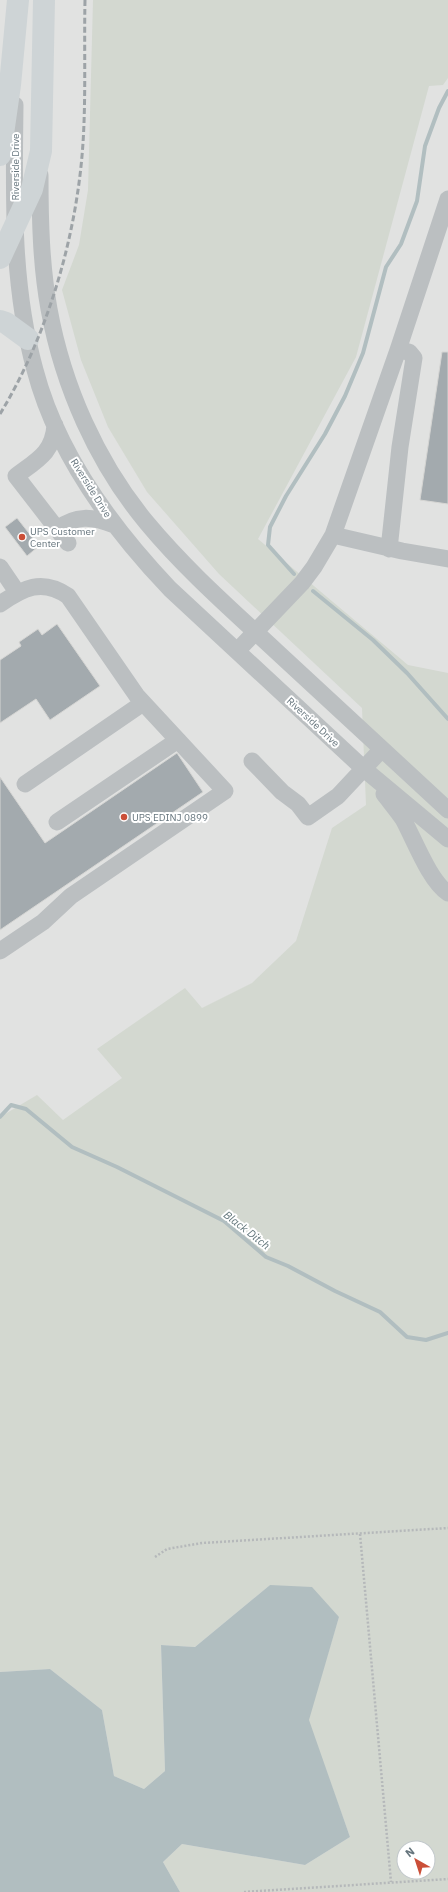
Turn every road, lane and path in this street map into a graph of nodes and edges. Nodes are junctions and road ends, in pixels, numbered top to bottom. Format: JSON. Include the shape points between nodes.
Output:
{"nodes":[{"id":1,"x":44,"y":0,"type":"edge"},
{"id":2,"x":18,"y":6,"type":"edge"},
{"id":3,"x":41,"y":152,"type":"junction"},
{"id":4,"x":0,"y":155,"type":"edge"},
{"id":5,"x":448,"y":201,"type":"edge"},
{"id":6,"x":15,"y":228,"type":"junction"},
{"id":7,"x":0,"y":258,"type":"edge"},
{"id":8,"x":0,"y":321,"type":"edge"},
{"id":9,"x":28,"y":339,"type":"junction"},
{"id":10,"x":398,"y":350,"type":"junction"},
{"id":11,"x":55,"y":425,"type":"junction"},
{"id":12,"x":114,"y":525,"type":"junction"},
{"id":13,"x":57,"y":530,"type":"junction"},
{"id":14,"x":332,"y":535,"type":"junction"},
{"id":15,"x":68,"y":543,"type":"dead end"},
{"id":16,"x":389,"y":549,"type":"junction"},
{"id":17,"x":448,"y":560,"type":"edge"},
{"id":18,"x":0,"y":567,"type":"edge"},
{"id":19,"x":17,"y":592,"type":"junction"},
{"id":20,"x":0,"y":604,"type":"edge"},
{"id":21,"x":255,"y":632,"type":"junction"},
{"id":22,"x":236,"y":651,"type":"junction"},
{"id":23,"x":143,"y":703,"type":"junction"},
{"id":24,"x":178,"y":740,"type":"junction"},
{"id":25,"x":382,"y":749,"type":"junction"},
{"id":26,"x":252,"y":761,"type":"dead end"},
{"id":27,"x":364,"y":768,"type":"junction"},
{"id":28,"x":24,"y":784,"type":"dead end"},
{"id":29,"x":448,"y":810,"type":"edge"},
{"id":30,"x":57,"y":822,"type":"dead end"},
{"id":31,"x":448,"y":839,"type":"edge"},
{"id":32,"x":448,"y":893,"type":"edge"},
{"id":33,"x":0,"y":952,"type":"edge"},
{"id":34,"x":448,"y":1528,"type":"edge"},
{"id":35,"x":360,"y":1534,"type":"junction"},
{"id":36,"x":155,"y":1557,"type":"dead end"},
{"id":37,"x":448,"y":1879,"type":"edge"},
{"id":38,"x":391,"y":1882,"type":"junction"},
{"id":39,"x":244,"y":1892,"type":"edge"}],
"edges":[{"from":1,"to":3,"type":"main road"},
{"from":2,"to":4,"type":"main road"},
{"from":2,"to":6,"type":"street","name":"Riverside Drive"},
{"from":3,"to":6,"type":"main road","via":[[32,189]]},
{"from":3,"to":21,"type":"street","via":[[40,225],[48,304],[64,368],[86,424],[106,463],[146,522],[195,575]]},
{"from":5,"to":10,"type":"street"},
{"from":6,"to":7,"type":"main road"},
{"from":6,"to":9,"type":"street","name":"Riverside Drive","via":[[18,281]]},
{"from":8,"to":9,"type":"main road"},
{"from":9,"to":11,"type":"street","name":"Riverside Drive","via":[[39,383]]},
{"from":10,"to":14,"type":"street"},
{"from":10,"to":16,"type":"street","via":[[409,352],[414,358],[400,447]]},
{"from":11,"to":12,"type":"street","name":"Riverside Drive","via":[[74,462]]},
{"from":11,"to":13,"type":"street","via":[[51,446],[42,456],[12,472]]},
{"from":12,"to":13,"type":"street","via":[[90,517],[65,524]]},
{"from":12,"to":22,"type":"street","name":"Riverside Drive","via":[[155,572]]},
{"from":13,"to":15,"type":"street"},
{"from":14,"to":16,"type":"street"},
{"from":14,"to":21,"type":"street","via":[[302,583]]},
{"from":16,"to":17,"type":"street"},
{"from":18,"to":19,"type":"street"},
{"from":19,"to":20,"type":"street"},
{"from":19,"to":23,"type":"street","via":[[46,586],[68,596]]},
{"from":21,"to":22,"type":"street"},
{"from":21,"to":25,"type":"street"},
{"from":22,"to":27,"type":"street","name":"Riverside Drive"},
{"from":23,"to":24,"type":"street"},
{"from":23,"to":28,"type":"street"},
{"from":24,"to":30,"type":"street"},
{"from":24,"to":33,"type":"street","via":[[225,791],[71,896],[43,922]]},
{"from":25,"to":27,"type":"street"},
{"from":25,"to":29,"type":"street"},
{"from":26,"to":27,"type":"street","via":[[282,792],[298,804],[308,817],[338,796]]},
{"from":27,"to":31,"type":"street","name":"Riverside Drive"},
{"from":27,"to":32,"type":"street","via":[[395,807],[433,877]]},
{"from":34,"to":35,"type":"path"},
{"from":35,"to":36,"type":"path","via":[[202,1544],[167,1549]]},
{"from":35,"to":38,"type":"path"},
{"from":37,"to":38,"type":"path"},
{"from":38,"to":39,"type":"path"}]}
